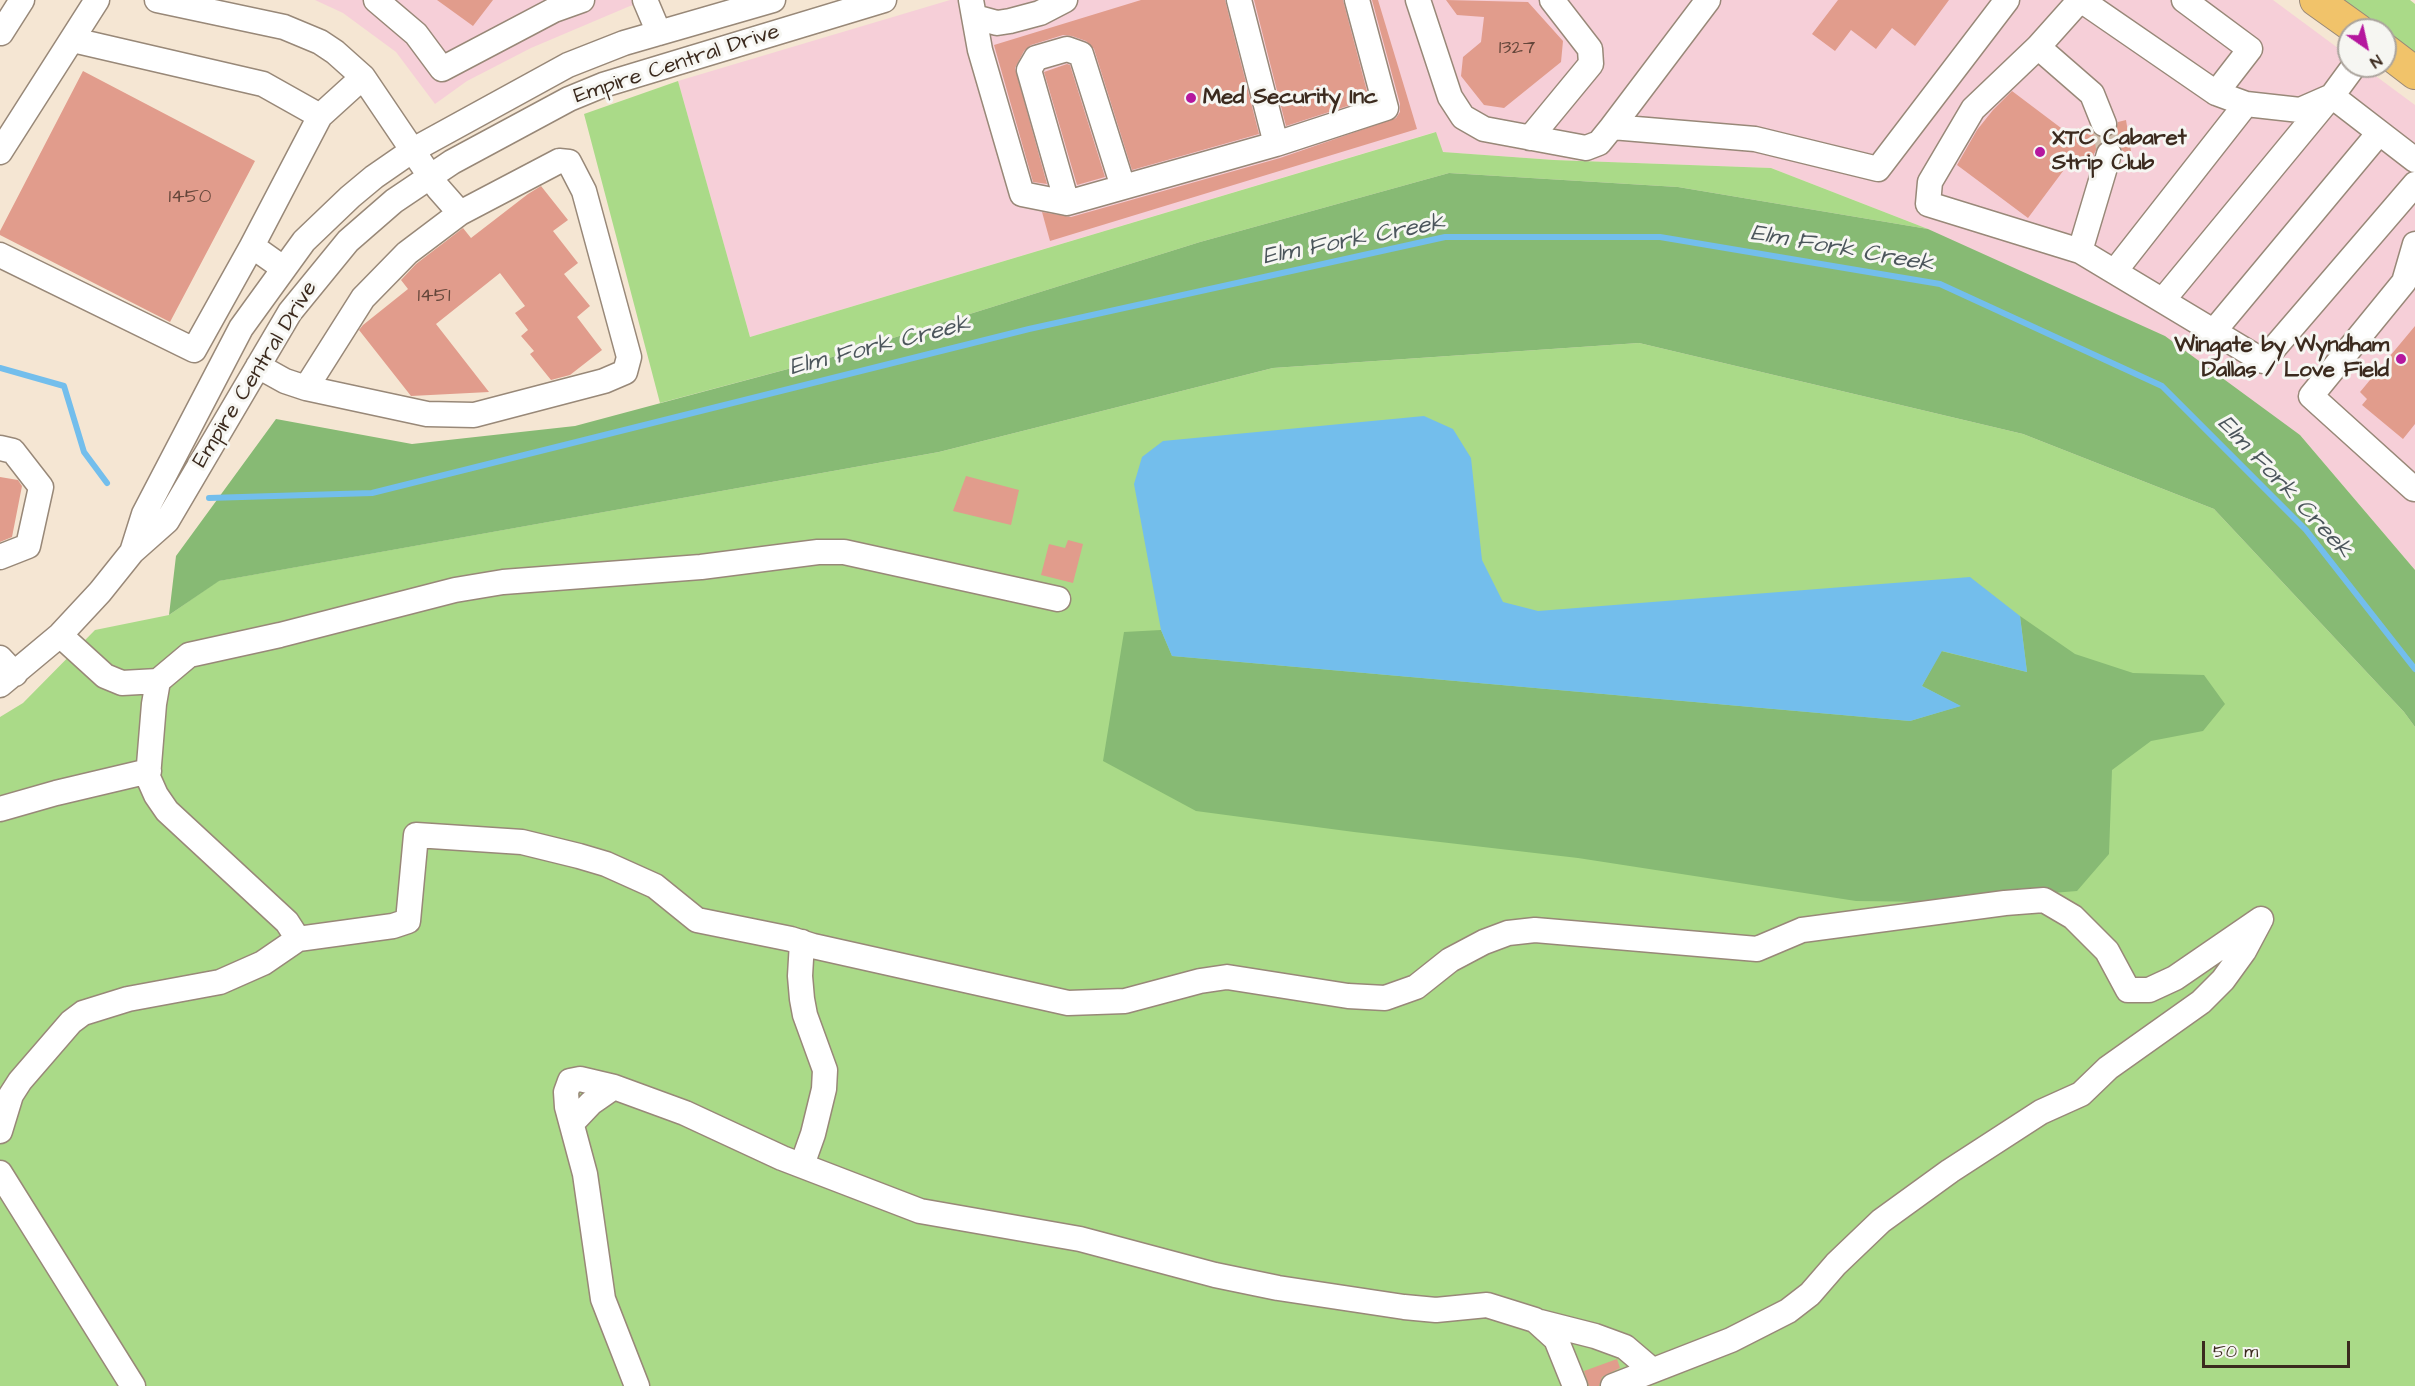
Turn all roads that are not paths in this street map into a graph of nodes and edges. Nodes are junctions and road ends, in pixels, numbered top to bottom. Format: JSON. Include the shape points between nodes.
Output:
{"nodes":[{"id":1,"x":22,"y":0,"type":"edge"},
{"id":2,"x":97,"y":0,"type":"edge"},
{"id":3,"x":157,"y":0,"type":"edge"},
{"id":4,"x":376,"y":0,"type":"edge"},
{"id":5,"x":582,"y":0,"type":"edge"},
{"id":6,"x":645,"y":0,"type":"edge"},
{"id":7,"x":773,"y":0,"type":"edge"},
{"id":8,"x":884,"y":0,"type":"edge"},
{"id":9,"x":1065,"y":0,"type":"edge"},
{"id":10,"x":1239,"y":0,"type":"edge"},
{"id":11,"x":1357,"y":0,"type":"edge"},
{"id":12,"x":1418,"y":0,"type":"edge"},
{"id":13,"x":1552,"y":0,"type":"edge"},
{"id":14,"x":1708,"y":0,"type":"edge"},
{"id":15,"x":2007,"y":0,"type":"edge"},
{"id":16,"x":2080,"y":0,"type":"edge"},
{"id":17,"x":2184,"y":0,"type":"edge"},
{"id":18,"x":2316,"y":0,"type":"edge"},
{"id":19,"x":973,"y":8,"type":"edge"},
{"id":20,"x":244,"y":9,"type":"edge"},
{"id":21,"x":2341,"y":18,"type":"edge"},
{"id":22,"x":659,"y":33,"type":"junction"},
{"id":23,"x":0,"y":34,"type":"edge"},
{"id":24,"x":73,"y":40,"type":"junction"},
{"id":25,"x":2038,"y":47,"type":"junction"},
{"id":26,"x":2397,"y":59,"type":"edge"},
{"id":27,"x":2415,"y":73,"type":"edge"},
{"id":28,"x":363,"y":77,"type":"junction"},
{"id":29,"x":2345,"y":78,"type":"edge"},
{"id":30,"x":2216,"y":93,"type":"junction"},
{"id":31,"x":2332,"y":96,"type":"junction"},
{"id":32,"x":2246,"y":104,"type":"junction"},
{"id":33,"x":320,"y":116,"type":"junction"},
{"id":34,"x":2104,"y":124,"type":"tunnel mouth"},
{"id":35,"x":1612,"y":127,"type":"junction"},
{"id":36,"x":2379,"y":133,"type":"junction"},
{"id":37,"x":1530,"y":138,"type":"junction"},
{"id":38,"x":1276,"y":144,"type":"junction"},
{"id":39,"x":413,"y":150,"type":"junction"},
{"id":40,"x":0,"y":152,"type":"edge"},
{"id":41,"x":2109,"y":154,"type":"tunnel mouth"},
{"id":42,"x":2415,"y":160,"type":"edge"},
{"id":43,"x":429,"y":176,"type":"junction"},
{"id":44,"x":2415,"y":184,"type":"edge"},
{"id":45,"x":1123,"y":187,"type":"junction"},
{"id":46,"x":1067,"y":203,"type":"junction"},
{"id":47,"x":460,"y":213,"type":"junction"},
{"id":48,"x":2415,"y":244,"type":"edge"},
{"id":49,"x":252,"y":246,"type":"junction"},
{"id":50,"x":2080,"y":251,"type":"junction"},
{"id":51,"x":0,"y":255,"type":"edge"},
{"id":52,"x":283,"y":268,"type":"junction"},
{"id":53,"x":2115,"y":271,"type":"junction"},
{"id":54,"x":2163,"y":300,"type":"junction"},
{"id":55,"x":2214,"y":331,"type":"junction"},
{"id":56,"x":258,"y":366,"type":"junction"},
{"id":57,"x":306,"y":388,"type":"junction"},
{"id":58,"x":0,"y":448,"type":"edge"},
{"id":59,"x":2415,"y":488,"type":"edge"},
{"id":60,"x":132,"y":552,"type":"junction"},
{"id":61,"x":0,"y":557,"type":"edge"},
{"id":62,"x":1058,"y":599,"type":"dead end"},
{"id":63,"x":60,"y":635,"type":"junction"},
{"id":64,"x":5,"y":672,"type":"edge"},
{"id":65,"x":158,"y":681,"type":"junction"},
{"id":66,"x":149,"y":771,"type":"junction"},
{"id":67,"x":0,"y":809,"type":"edge"},
{"id":68,"x":298,"y":939,"type":"junction"},
{"id":69,"x":802,"y":942,"type":"junction"},
{"id":70,"x":0,"y":1131,"type":"edge"},
{"id":71,"x":802,"y":1166,"type":"junction"},
{"id":72,"x":0,"y":1173,"type":"edge"},
{"id":73,"x":1535,"y":1320,"type":"junction"},
{"id":74,"x":1652,"y":1370,"type":"junction"},
{"id":75,"x":133,"y":1386,"type":"edge"},
{"id":76,"x":637,"y":1386,"type":"edge"},
{"id":77,"x":1575,"y":1386,"type":"edge"},
{"id":78,"x":1613,"y":1386,"type":"edge"}],
"edges":[{"from":1,"to":23,"type":"street"},
{"from":2,"to":24,"type":"street"},
{"from":3,"to":20,"type":"street"},
{"from":4,"to":5,"type":"street","via":[[416,34],[442,69],[554,10]]},
{"from":6,"to":22,"type":"street"},
{"from":7,"to":22,"type":"street","name":"Empire Central Drive"},
{"from":8,"to":43,"type":"street","name":"Empire Central Drive","via":[[603,85],[569,99]]},
{"from":9,"to":19,"type":"street","via":[[1040,13],[997,23]]},
{"from":10,"to":38,"type":"street"},
{"from":11,"to":38,"type":"street","via":[[1386,108]]},
{"from":12,"to":37,"type":"street","via":[[1450,97],[1463,117],[1484,129]]},
{"from":13,"to":37,"type":"street","via":[[1590,49],[1592,64]]},
{"from":14,"to":35,"type":"street"},
{"from":15,"to":35,"type":"street","via":[[1878,169],[1755,139]]},
{"from":16,"to":25,"type":"street"},
{"from":16,"to":30,"type":"street"},
{"from":17,"to":30,"type":"street","via":[[2250,49]]},
{"from":18,"to":21,"type":"main road"},
{"from":19,"to":46,"type":"street","via":[[980,50],[1022,194]]},
{"from":20,"to":28,"type":"street","via":[[320,42]]},
{"from":22,"to":39,"type":"street","name":"Empire Central Drive","via":[[568,64]]},
{"from":24,"to":33,"type":"street","via":[[263,84]]},
{"from":24,"to":40,"type":"street"},
{"from":25,"to":34,"type":"street","via":[[2092,94]]},
{"from":25,"to":50,"type":"street","via":[[1973,109],[1930,182],[1928,204]]},
{"from":26,"to":27,"type":"main road"},
{"from":28,"to":33,"type":"street"},
{"from":28,"to":39,"type":"street"},
{"from":29,"to":31,"type":"street"},
{"from":30,"to":32,"type":"street"},
{"from":31,"to":32,"type":"street","via":[[2300,110]]},
{"from":31,"to":36,"type":"street"},
{"from":31,"to":54,"type":"street"},
{"from":32,"to":53,"type":"street"},
{"from":33,"to":49,"type":"street"},
{"from":35,"to":37,"type":"street","via":[[1599,143],[1586,148]]},
{"from":36,"to":42,"type":"street"},
{"from":36,"to":55,"type":"street"},
{"from":38,"to":45,"type":"street"},
{"from":39,"to":43,"type":"street"},
{"from":39,"to":52,"type":"street","name":"Empire Central Drive","via":[[327,217]]},
{"from":41,"to":50,"type":"street"},
{"from":43,"to":47,"type":"street"},
{"from":43,"to":56,"type":"street","name":"Empire Central Drive","via":[[348,241],[290,312]]},
{"from":44,"to":55,"type":"street","via":[[2264,361]]},
{"from":45,"to":46,"type":"street"},
{"from":45,"to":46,"type":"street","via":[[1081,54],[1067,49],[1036,58],[1029,70]]},
{"from":47,"to":57,"type":"street","via":[[407,253],[363,298]]},
{"from":47,"to":57,"type":"street","via":[[559,161],[569,162],[584,191],[623,334],[628,357],[625,372],[474,415],[427,414]]},
{"from":48,"to":59,"type":"street","via":[[2404,282],[2311,396]]},
{"from":49,"to":51,"type":"street","via":[[194,350]]},
{"from":49,"to":52,"type":"street"},
{"from":50,"to":53,"type":"street"},
{"from":52,"to":60,"type":"street","name":"Empire Central Drive","via":[[242,328],[144,514]]},
{"from":53,"to":54,"type":"street"},
{"from":54,"to":55,"type":"street"},
{"from":56,"to":57,"type":"street"},
{"from":56,"to":60,"type":"street","name":"Empire Central Drive","via":[[167,521]]},
{"from":58,"to":61,"type":"street","via":[[13,451],[41,487],[28,546]]},
{"from":60,"to":63,"type":"street","name":"Empire Central Drive"},
{"from":62,"to":65,"type":"street","via":[[844,552],[818,552],[455,590],[189,655]]},
{"from":63,"to":64,"type":"street","name":"Empire Central Drive"},
{"from":63,"to":65,"type":"street","via":[[105,676],[122,683]]},
{"from":65,"to":66,"type":"street"},
{"from":66,"to":67,"type":"street"},
{"from":66,"to":68,"type":"street","via":[[156,795],[167,811],[287,922]]},
{"from":68,"to":69,"type":"street","via":[[408,921],[416,835],[522,842],[579,856],[633,874],[655,886],[697,920]]},
{"from":68,"to":70,"type":"street","via":[[263,963],[220,982],[128,999],[83,1013],[20,1081]]},
{"from":69,"to":71,"type":"street","via":[[802,999],[825,1070],[824,1089]]},
{"from":69,"to":74,"type":"street","via":[[1068,1003],[1125,1001],[1227,977],[1385,998],[1416,987],[1450,960],[1508,933],[1535,930],[1757,949],[1802,930],[2044,900],[2073,917],[2107,951],[2128,990],[2149,990],[2175,978],[2261,919],[2244,951],[2201,1002],[2108,1068],[2081,1094],[2041,1112],[1881,1221],[1810,1294],[1788,1311],[1731,1340]]},
{"from":71,"to":73,"type":"street","via":[[920,1211],[1080,1239],[1278,1288],[1437,1310],[1487,1305]]},
{"from":71,"to":76,"type":"street","via":[[685,1113],[614,1087],[580,1078],[570,1081],[566,1092],[585,1174],[603,1299]]},
{"from":72,"to":75,"type":"street"},
{"from":73,"to":74,"type":"street","via":[[1625,1347]]},
{"from":73,"to":77,"type":"street","via":[[1556,1339]]},
{"from":74,"to":78,"type":"street"}]}
